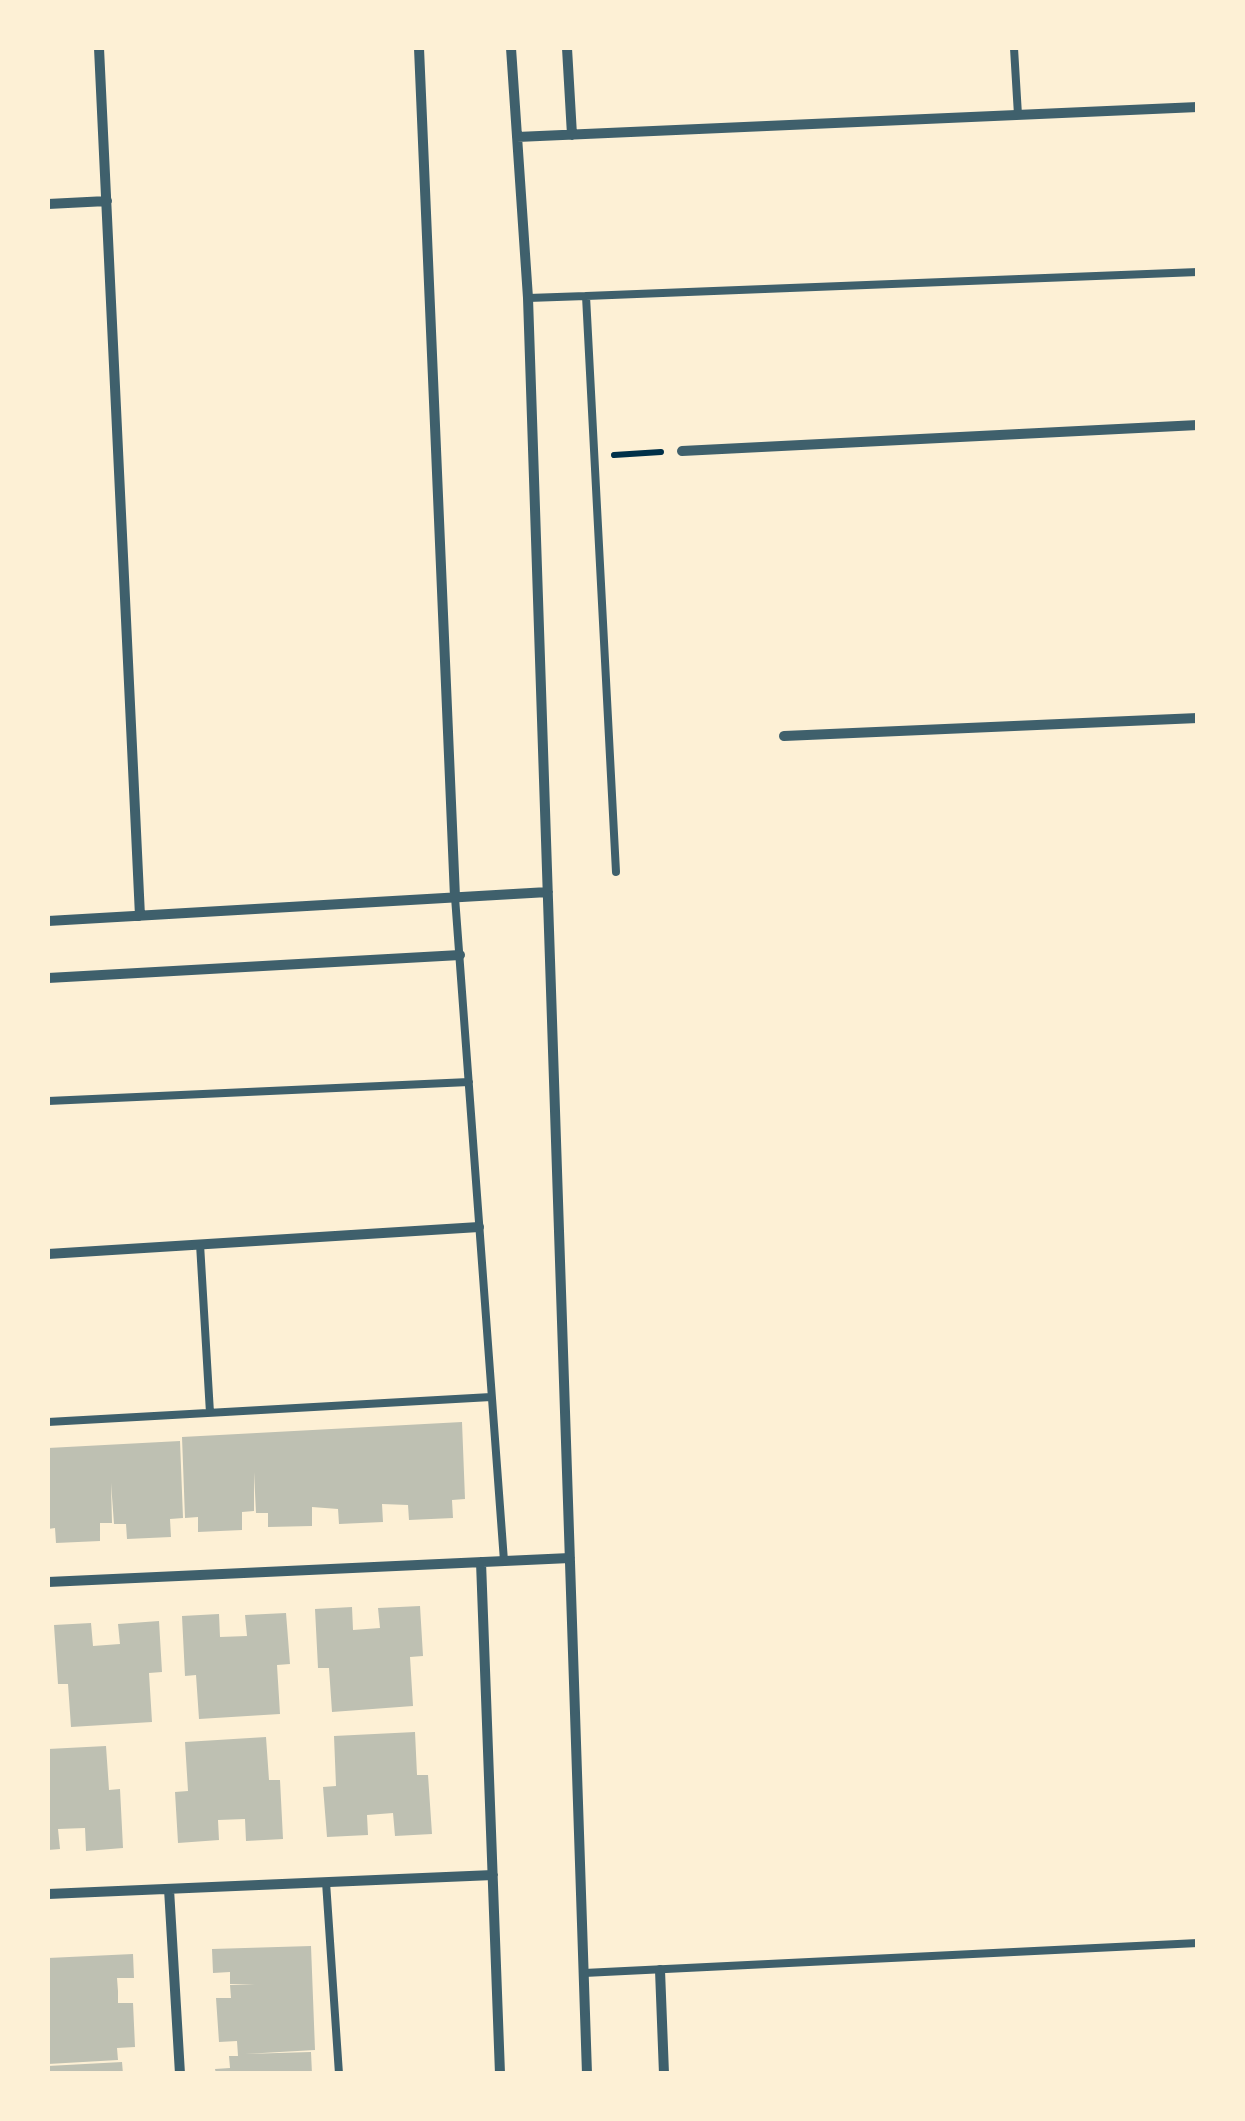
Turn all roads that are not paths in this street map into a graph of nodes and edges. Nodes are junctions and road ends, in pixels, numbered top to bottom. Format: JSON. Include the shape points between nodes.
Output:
{"nodes":[{"id":1,"x":99,"y":48,"type":"edge"},
{"id":2,"x":419,"y":48,"type":"edge"},
{"id":3,"x":511,"y":48,"type":"edge"},
{"id":4,"x":566,"y":48,"type":"edge"},
{"id":5,"x":1014,"y":48,"type":"edge"},
{"id":6,"x":1198,"y":108,"type":"edge"},
{"id":7,"x":1018,"y":115,"type":"junction"},
{"id":8,"x":572,"y":135,"type":"junction"},
{"id":9,"x":517,"y":138,"type":"junction"},
{"id":10,"x":106,"y":201,"type":"junction"},
{"id":11,"x":48,"y":204,"type":"edge"},
{"id":12,"x":1198,"y":272,"type":"edge"},
{"id":13,"x":586,"y":296,"type":"junction"},
{"id":14,"x":528,"y":298,"type":"junction"},
{"id":15,"x":1198,"y":425,"type":"edge"},
{"id":16,"x":682,"y":451,"type":"dead end"},
{"id":17,"x":1198,"y":718,"type":"edge"},
{"id":18,"x":784,"y":736,"type":"dead end"},
{"id":19,"x":616,"y":872,"type":"dead end"},
{"id":20,"x":548,"y":892,"type":"junction"},
{"id":21,"x":455,"y":897,"type":"junction"},
{"id":22,"x":140,"y":916,"type":"junction"},
{"id":23,"x":48,"y":921,"type":"edge"},
{"id":24,"x":460,"y":955,"type":"junction"},
{"id":25,"x":48,"y":978,"type":"edge"},
{"id":26,"x":469,"y":1082,"type":"junction"},
{"id":27,"x":48,"y":1101,"type":"edge"},
{"id":28,"x":479,"y":1228,"type":"junction"},
{"id":29,"x":200,"y":1244,"type":"junction"},
{"id":30,"x":48,"y":1254,"type":"edge"},
{"id":31,"x":492,"y":1397,"type":"junction"},
{"id":32,"x":210,"y":1413,"type":"junction"},
{"id":33,"x":48,"y":1422,"type":"edge"},
{"id":34,"x":570,"y":1558,"type":"junction"},
{"id":35,"x":504,"y":1561,"type":"junction"},
{"id":36,"x":480,"y":1562,"type":"junction"},
{"id":37,"x":48,"y":1582,"type":"edge"},
{"id":38,"x":493,"y":1875,"type":"junction"},
{"id":39,"x":326,"y":1882,"type":"junction"},
{"id":40,"x":169,"y":1889,"type":"junction"},
{"id":41,"x":48,"y":1894,"type":"edge"},
{"id":42,"x":1198,"y":1943,"type":"edge"},
{"id":43,"x":660,"y":1970,"type":"junction"},
{"id":44,"x":584,"y":1973,"type":"junction"},
{"id":45,"x":180,"y":2074,"type":"edge"},
{"id":46,"x":339,"y":2074,"type":"edge"},
{"id":47,"x":500,"y":2074,"type":"edge"},
{"id":48,"x":587,"y":2074,"type":"edge"},
{"id":49,"x":664,"y":2074,"type":"edge"}],
"edges":[{"from":1,"to":10,"type":"street"},
{"from":2,"to":21,"type":"street"},
{"from":3,"to":9,"type":"street"},
{"from":4,"to":8,"type":"street"},
{"from":5,"to":7,"type":"lane"},
{"from":6,"to":7,"type":"street"},
{"from":7,"to":8,"type":"street"},
{"from":8,"to":9,"type":"street"},
{"from":9,"to":14,"type":"street"},
{"from":10,"to":11,"type":"street"},
{"from":10,"to":22,"type":"street"},
{"from":12,"to":13,"type":"lane"},
{"from":13,"to":14,"type":"lane"},
{"from":13,"to":19,"type":"lane"},
{"from":14,"to":20,"type":"street"},
{"from":15,"to":16,"type":"street"},
{"from":17,"to":18,"type":"street"},
{"from":20,"to":21,"type":"street"},
{"from":20,"to":34,"type":"street"},
{"from":21,"to":22,"type":"street"},
{"from":21,"to":24,"type":"lane"},
{"from":22,"to":23,"type":"street"},
{"from":24,"to":25,"type":"street"},
{"from":24,"to":26,"type":"lane"},
{"from":26,"to":27,"type":"lane"},
{"from":26,"to":28,"type":"lane"},
{"from":28,"to":29,"type":"street"},
{"from":28,"to":31,"type":"lane"},
{"from":29,"to":30,"type":"street"},
{"from":29,"to":32,"type":"lane"},
{"from":31,"to":32,"type":"lane"},
{"from":31,"to":35,"type":"lane"},
{"from":32,"to":33,"type":"lane"},
{"from":34,"to":35,"type":"street"},
{"from":34,"to":44,"type":"street"},
{"from":35,"to":36,"type":"street"},
{"from":36,"to":37,"type":"street"},
{"from":36,"to":38,"type":"street"},
{"from":38,"to":39,"type":"street"},
{"from":38,"to":47,"type":"street"},
{"from":39,"to":40,"type":"street"},
{"from":39,"to":46,"type":"lane"},
{"from":40,"to":41,"type":"street"},
{"from":40,"to":45,"type":"street"},
{"from":42,"to":43,"type":"lane"},
{"from":43,"to":44,"type":"lane"},
{"from":43,"to":49,"type":"street"},
{"from":44,"to":48,"type":"street"}]}
